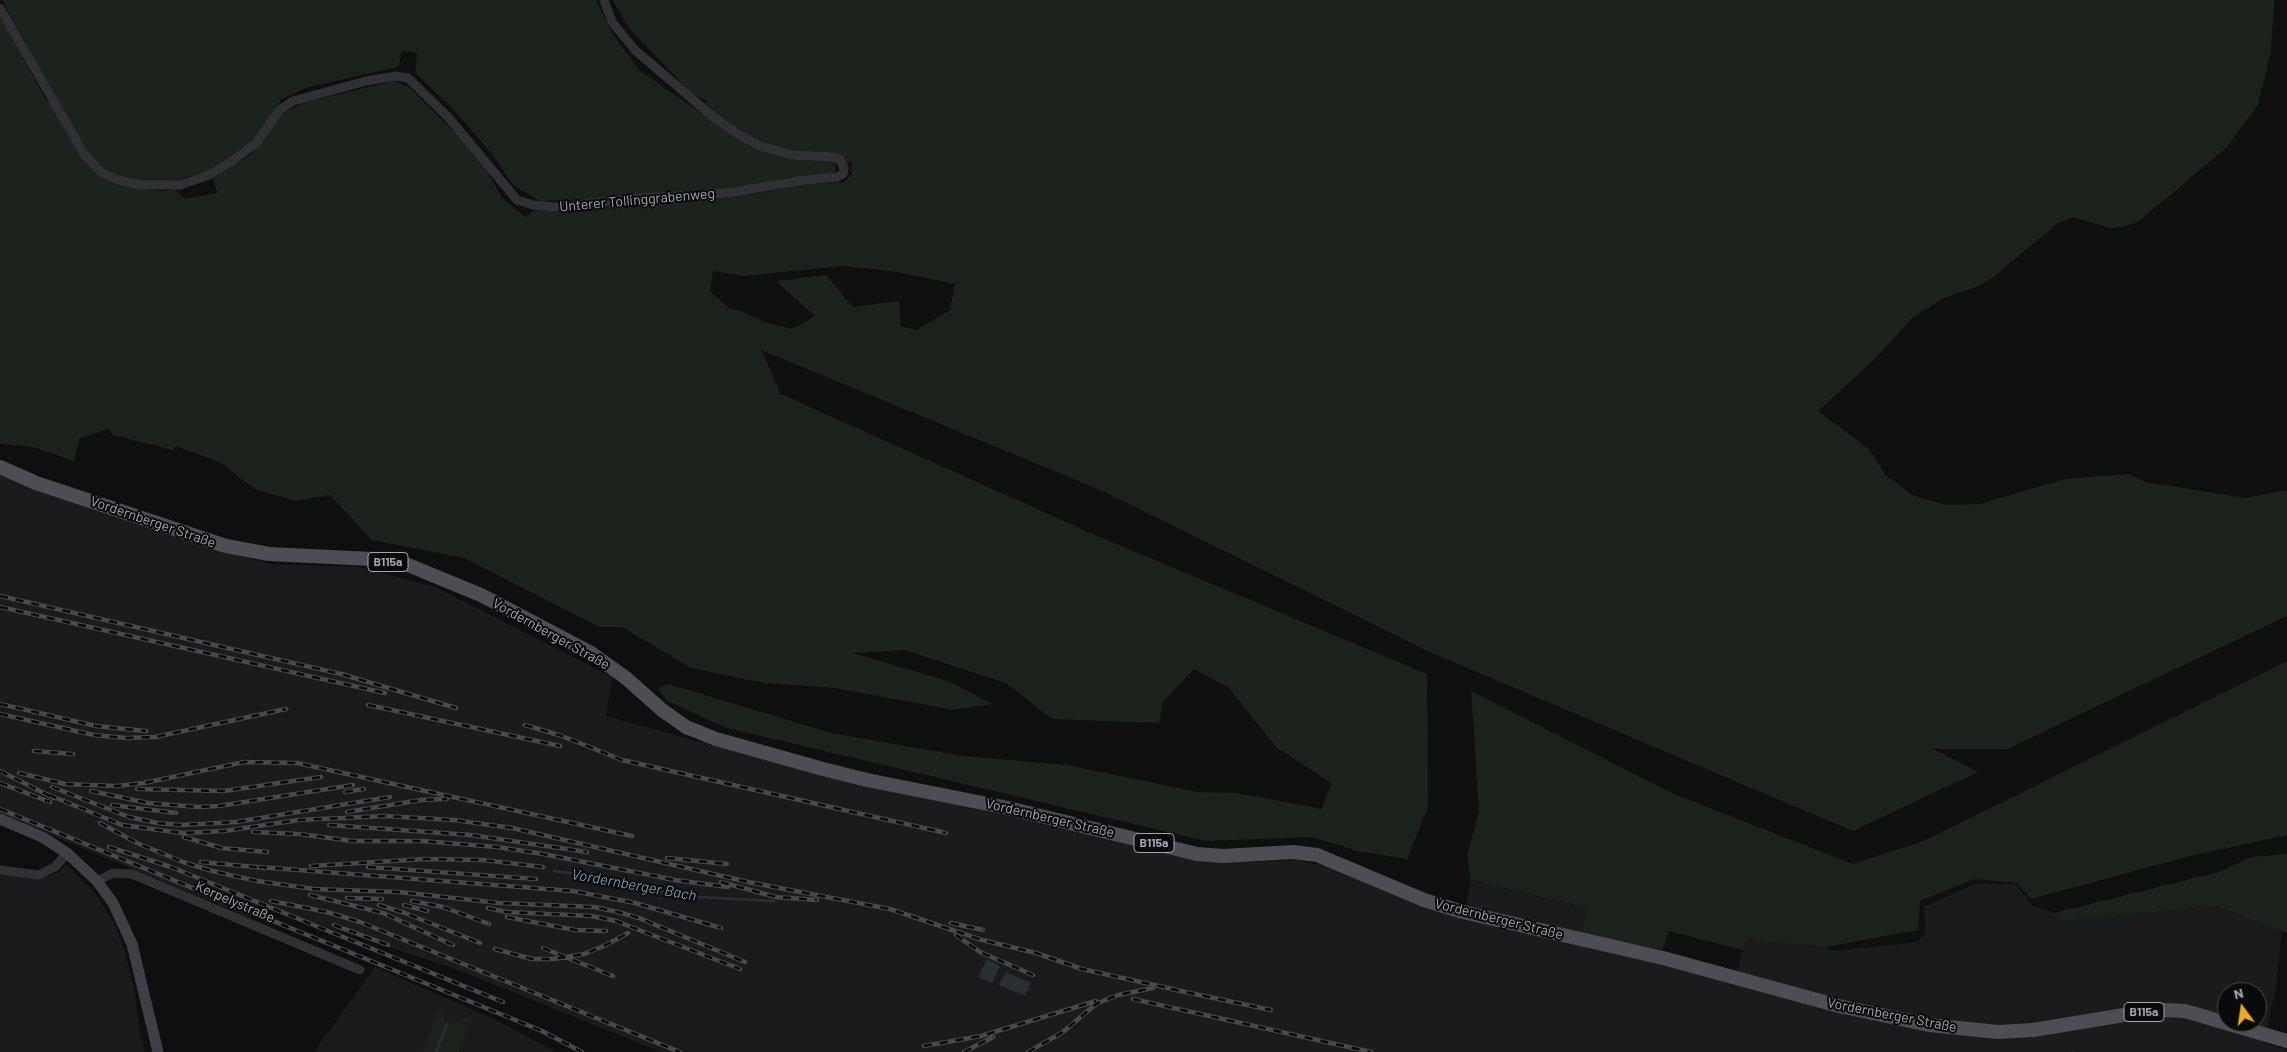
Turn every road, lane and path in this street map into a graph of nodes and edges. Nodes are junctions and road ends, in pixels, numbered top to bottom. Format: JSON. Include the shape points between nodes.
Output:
{"nodes":[{"id":1,"x":604,"y":0,"type":"edge"},
{"id":2,"x":0,"y":8,"type":"edge"},
{"id":3,"x":0,"y":467,"type":"edge"},
{"id":4,"x":0,"y":819,"type":"edge"},
{"id":5,"x":67,"y":852,"type":"junction"},
{"id":6,"x":0,"y":870,"type":"edge"},
{"id":7,"x":97,"y":881,"type":"junction"},
{"id":8,"x":360,"y":970,"type":"dead end"},
{"id":9,"x":2287,"y":1041,"type":"edge"},
{"id":10,"x":158,"y":1052,"type":"edge"}],
"edges":[{"from":1,"to":2,"type":"street","name":"Unterer Tollinggrabenweg","via":[[612,22],[635,50],[712,116],[760,146],[792,155],[840,160],[843,174],[727,193],[554,207],[533,205],[517,200],[448,117],[408,78],[396,76],[293,101],[280,110],[256,143],[209,175],[180,185],[142,186],[102,173],[84,154]]},
{"from":3,"to":9,"type":"main road","name":"Vordernberger Straße","number":"B115a","via":[[36,483],[226,546],[269,554],[372,559],[408,565],[481,595],[591,653],[686,727],[840,774],[1008,808],[1197,854],[1223,856],[1293,852],[1318,856],[1424,900],[1463,912],[1662,958],[1839,1006],[1930,1026],[2016,1031],[2164,1010],[2185,1012]]},
{"from":4,"to":5,"type":"main road"},
{"from":5,"to":6,"type":"street","via":[[55,867],[39,875]]},
{"from":5,"to":7,"type":"main road"},
{"from":7,"to":8,"type":"street","name":"Kerpelystraße","via":[[113,873],[132,874]]},
{"from":7,"to":10,"type":"main road","via":[[113,903],[129,936]]}]}
